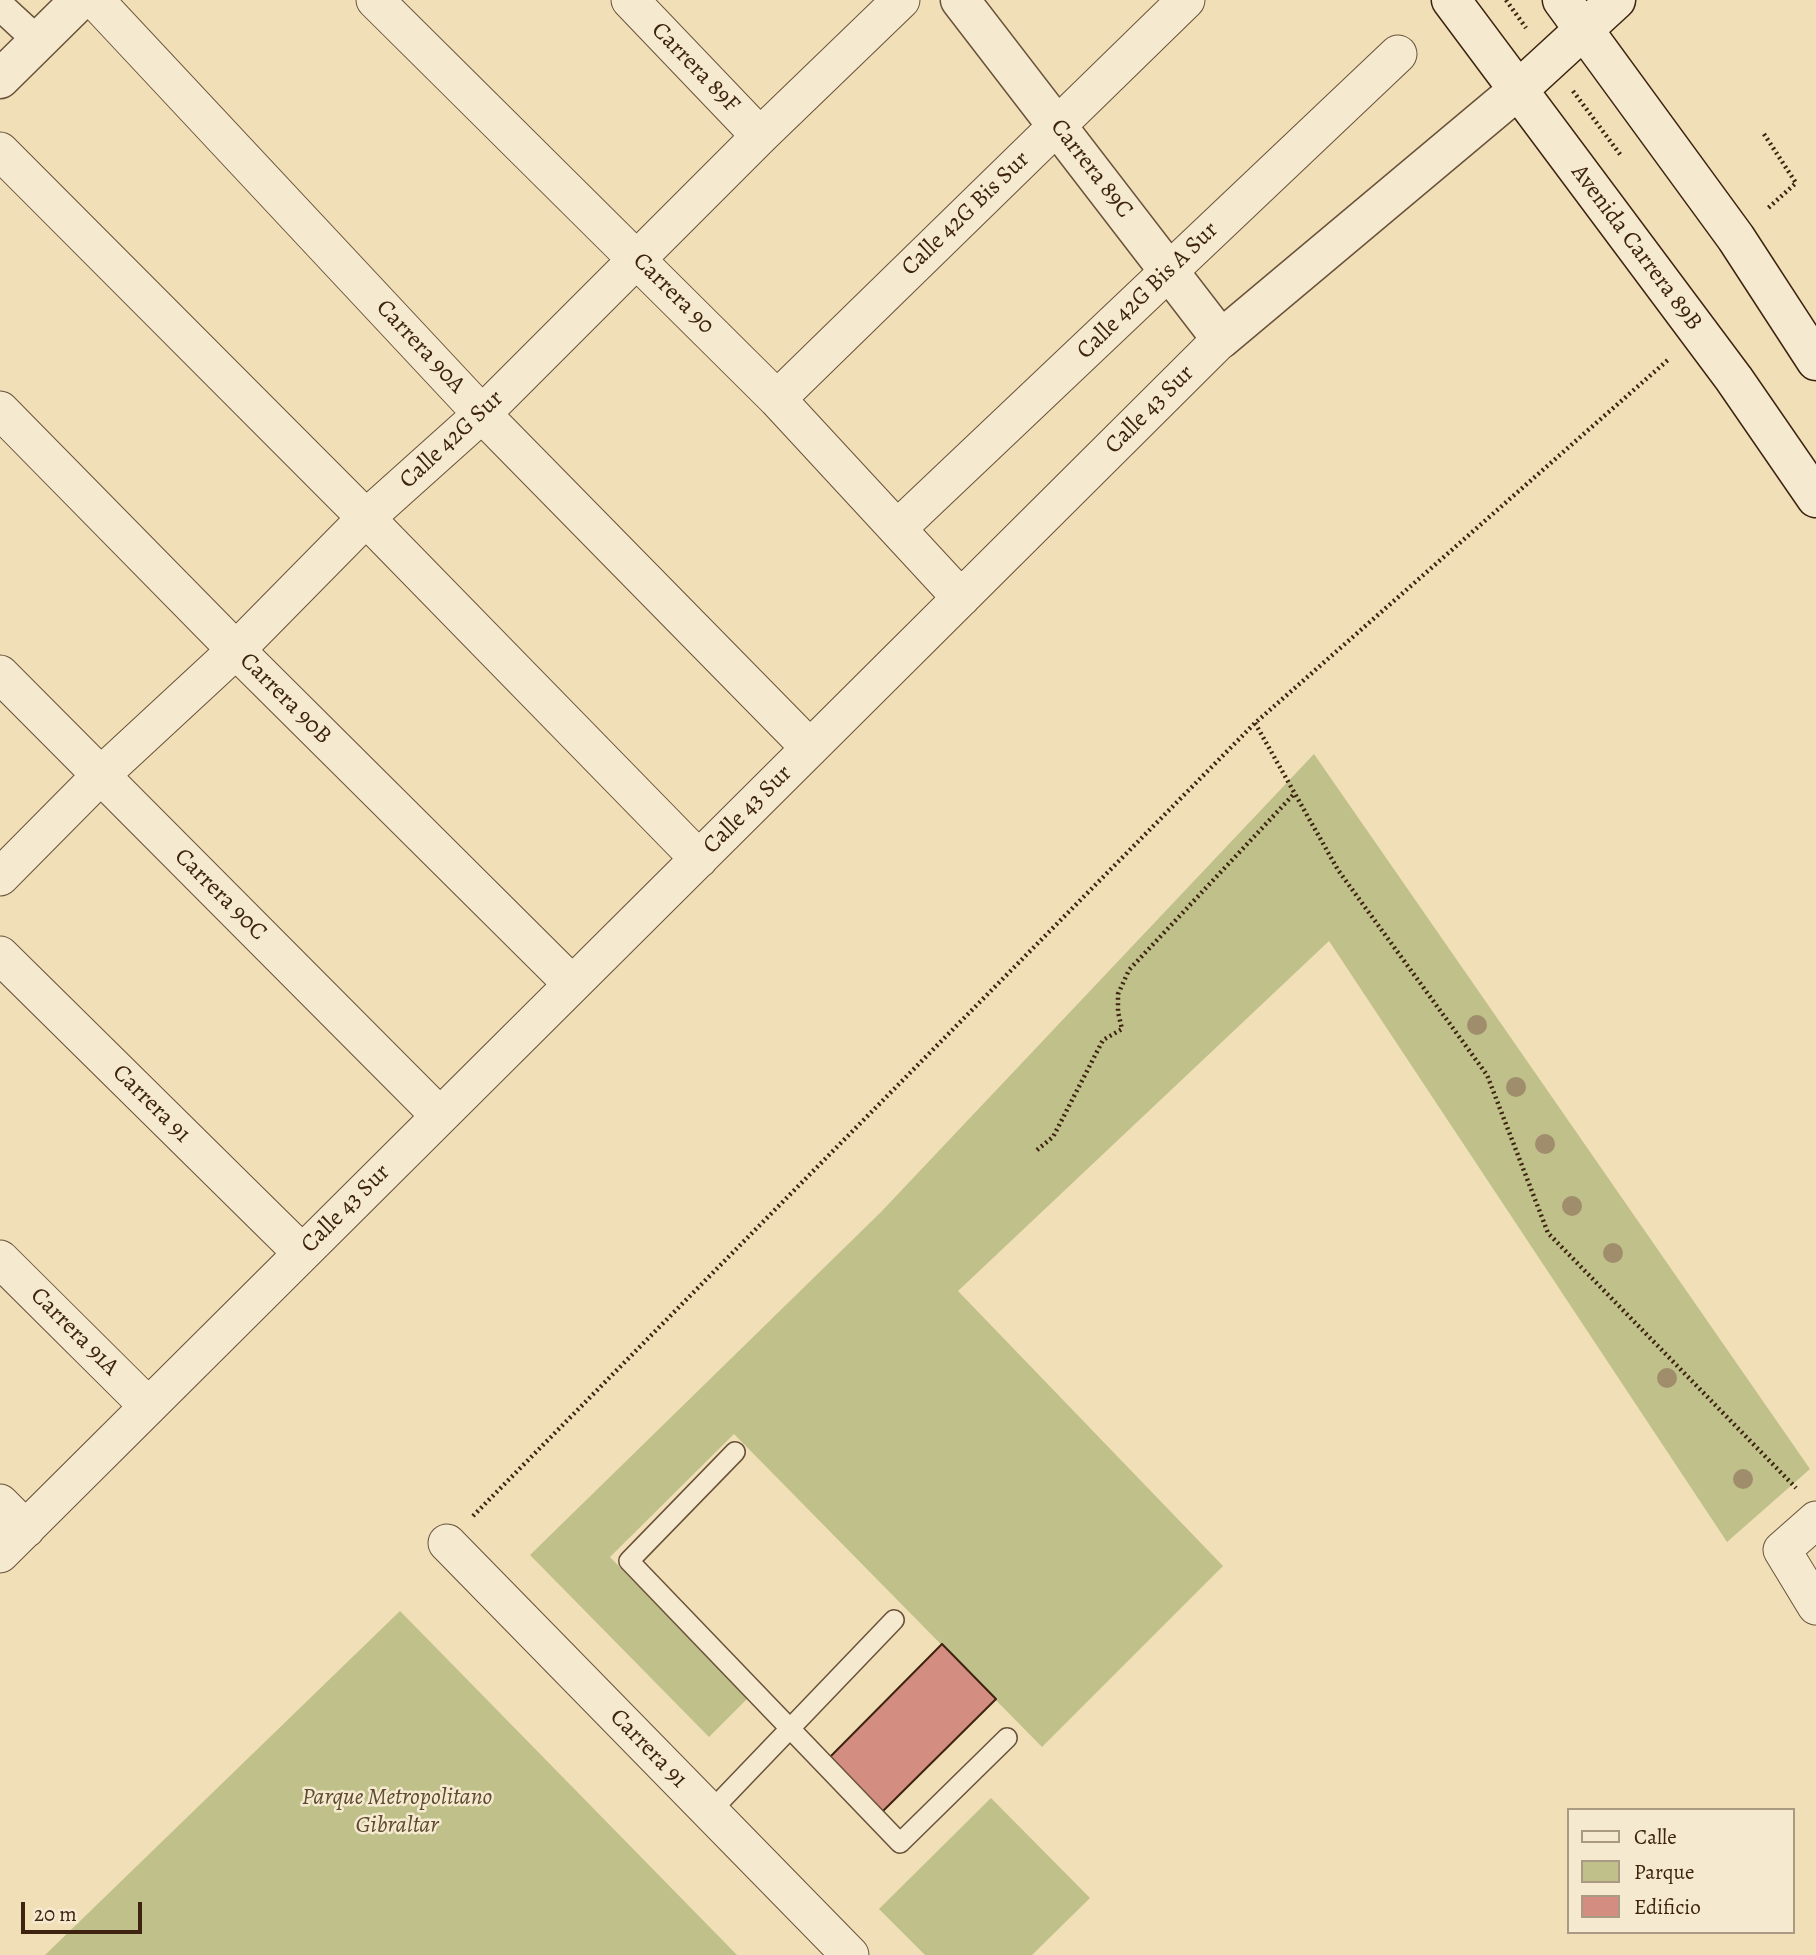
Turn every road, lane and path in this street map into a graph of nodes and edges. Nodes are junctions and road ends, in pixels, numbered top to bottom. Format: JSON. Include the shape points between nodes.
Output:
{"nodes":[{"id":1,"x":80,"y":0,"type":"edge"},
{"id":2,"x":95,"y":0,"type":"edge"},
{"id":3,"x":374,"y":0,"type":"edge"},
{"id":4,"x":901,"y":0,"type":"edge"},
{"id":5,"x":960,"y":0,"type":"edge"},
{"id":6,"x":1186,"y":0,"type":"edge"},
{"id":7,"x":1451,"y":0,"type":"edge"},
{"id":8,"x":1506,"y":0,"type":"edge"},
{"id":9,"x":1616,"y":0,"type":"edge"},
{"id":10,"x":632,"y":1,"type":"edge"},
{"id":11,"x":0,"y":6,"type":"edge"},
{"id":12,"x":1573,"y":15,"type":"edge"},
{"id":13,"x":38,"y":41,"type":"junction"},
{"id":14,"x":1398,"y":54,"type":"dead end"},
{"id":15,"x":1551,"y":60,"type":"junction"},
{"id":16,"x":0,"y":79,"type":"edge"},
{"id":17,"x":1518,"y":90,"type":"junction"},
{"id":18,"x":1057,"y":126,"type":"junction"},
{"id":19,"x":760,"y":136,"type":"junction"},
{"id":20,"x":0,"y":151,"type":"edge"},
{"id":21,"x":1630,"y":167,"type":"dead end"},
{"id":22,"x":637,"y":258,"type":"junction"},
{"id":23,"x":1169,"y":271,"type":"junction"},
{"id":24,"x":1221,"y":339,"type":"junction"},
{"id":25,"x":1671,"y":358,"type":"dead end"},
{"id":26,"x":1816,"y":361,"type":"edge"},
{"id":27,"x":777,"y":399,"type":"junction"},
{"id":28,"x":0,"y":410,"type":"edge"},
{"id":29,"x":482,"y":414,"type":"junction"},
{"id":30,"x":1816,"y":498,"type":"edge"},
{"id":31,"x":366,"y":518,"type":"junction"},
{"id":32,"x":898,"y":528,"type":"junction"},
{"id":33,"x":961,"y":598,"type":"junction"},
{"id":34,"x":236,"y":650,"type":"junction"},
{"id":35,"x":0,"y":674,"type":"edge"},
{"id":36,"x":1255,"y":723,"type":"junction"},
{"id":37,"x":810,"y":748,"type":"junction"},
{"id":38,"x":101,"y":775,"type":"junction"},
{"id":39,"x":1294,"y":794,"type":"junction"},
{"id":40,"x":699,"y":859,"type":"junction"},
{"id":41,"x":0,"y":877,"type":"edge"},
{"id":42,"x":0,"y":955,"type":"edge"},
{"id":43,"x":572,"y":985,"type":"junction"},
{"id":44,"x":440,"y":1116,"type":"junction"},
{"id":45,"x":1037,"y":1150,"type":"dead end"},
{"id":46,"x":302,"y":1253,"type":"junction"},
{"id":47,"x":0,"y":1259,"type":"edge"},
{"id":48,"x":148,"y":1406,"type":"junction"},
{"id":49,"x":735,"y":1452,"type":"dead end"},
{"id":50,"x":1797,"y":1489,"type":"dead end"},
{"id":51,"x":0,"y":1503,"type":"edge"},
{"id":52,"x":1816,"y":1520,"type":"edge"},
{"id":53,"x":26,"y":1528,"type":"junction"},
{"id":54,"x":447,"y":1543,"type":"joint"},
{"id":55,"x":0,"y":1554,"type":"edge"},
{"id":56,"x":1816,"y":1606,"type":"edge"},
{"id":57,"x":894,"y":1620,"type":"dead end"},
{"id":58,"x":790,"y":1728,"type":"junction"},
{"id":59,"x":1007,"y":1738,"type":"dead end"},
{"id":60,"x":710,"y":1812,"type":"junction"},
{"id":61,"x":850,"y":1955,"type":"edge"}],
"edges":[{"from":1,"to":13,"type":"main road"},
{"from":2,"to":29,"type":"street","name":"Carrera 90A"},
{"from":3,"to":22,"type":"street","name":"Carrera 90"},
{"from":4,"to":19,"type":"street","name":"Calle 42G Sur"},
{"from":5,"to":18,"type":"main road","name":"Carrera 89C"},
{"from":6,"to":18,"type":"street","name":"Calle 42G Bis Sur"},
{"from":7,"to":17,"type":"main road","name":"Avenida Carrera 89B"},
{"from":8,"to":15,"type":"path"},
{"from":9,"to":12,"type":"main road","name":"Calle 43 Sur"},
{"from":10,"to":19,"type":"street","name":"Carrera 89F"},
{"from":11,"to":13,"type":"street"},
{"from":12,"to":15,"type":"main road","name":"Calle 43 Sur"},
{"from":12,"to":26,"type":"main road","via":[[1737,237]]},
{"from":13,"to":16,"type":"main road"},
{"from":14,"to":23,"type":"street","name":"Calle 42G Bis A Sur"},
{"from":15,"to":17,"type":"main road","name":"Calle 43 Sur"},
{"from":15,"to":21,"type":"path"},
{"from":17,"to":24,"type":"main road","name":"Calle 43 Sur"},
{"from":17,"to":30,"type":"main road","name":"Avenida Carrera 89B"},
{"from":18,"to":23,"type":"main road","name":"Carrera 89C"},
{"from":18,"to":27,"type":"street","name":"Calle 42G Bis Sur"},
{"from":19,"to":22,"type":"street","name":"Calle 42G Sur"},
{"from":20,"to":31,"type":"street"},
{"from":22,"to":27,"type":"street","name":"Carrera 90"},
{"from":22,"to":29,"type":"street","name":"Calle 42G Sur"},
{"from":23,"to":24,"type":"main road","name":"Carrera 89C"},
{"from":23,"to":32,"type":"street","name":"Calle 42G Bis A Sur"},
{"from":24,"to":33,"type":"street","name":"Calle 43 Sur"},
{"from":25,"to":36,"type":"path"},
{"from":27,"to":32,"type":"street","name":"Carrera 90"},
{"from":28,"to":34,"type":"street","name":"Carrera 90B"},
{"from":29,"to":31,"type":"street","name":"Calle 42G Sur"},
{"from":29,"to":37,"type":"street","name":"Carrera 90A"},
{"from":31,"to":34,"type":"street","name":"Calle 42G Sur"},
{"from":31,"to":40,"type":"street"},
{"from":32,"to":33,"type":"street","name":"Carrera 90"},
{"from":33,"to":37,"type":"street","name":"Calle 43 Sur"},
{"from":34,"to":38,"type":"street","name":"Calle 42G Sur"},
{"from":34,"to":43,"type":"street","name":"Carrera 90B"},
{"from":35,"to":38,"type":"street","name":"Carrera 90C"},
{"from":36,"to":39,"type":"path"},
{"from":36,"to":54,"type":"path"},
{"from":37,"to":40,"type":"street","name":"Calle 43 Sur"},
{"from":38,"to":41,"type":"street","name":"Calle 42G Sur"},
{"from":38,"to":44,"type":"street","name":"Carrera 90C"},
{"from":39,"to":45,"type":"path","via":[[1129,970],[1118,994],[1122,1029],[1103,1040],[1053,1137]]},
{"from":39,"to":50,"type":"path","via":[[1338,870],[1488,1075],[1548,1233]]},
{"from":40,"to":43,"type":"street","name":"Calle 43 Sur"},
{"from":42,"to":46,"type":"street","name":"Carrera 91"},
{"from":43,"to":44,"type":"street","name":"Calle 43 Sur"},
{"from":44,"to":46,"type":"street","name":"Calle 43 Sur"},
{"from":46,"to":48,"type":"street","name":"Calle 43 Sur"},
{"from":47,"to":48,"type":"street","name":"Carrera 91A"},
{"from":48,"to":53,"type":"street","name":"Calle 43 Sur"},
{"from":49,"to":58,"type":"lane","via":[[629,1560]]},
{"from":51,"to":53,"type":"street"},
{"from":52,"to":56,"type":"street","via":[[1782,1550]]},
{"from":53,"to":55,"type":"street","name":"Calle 43 Sur"},
{"from":54,"to":60,"type":"street","name":"Carrera 91"},
{"from":57,"to":58,"type":"lane"},
{"from":58,"to":59,"type":"lane","via":[[900,1843]]},
{"from":58,"to":60,"type":"lane"},
{"from":60,"to":61,"type":"street","name":"Carrera 91"}]}
